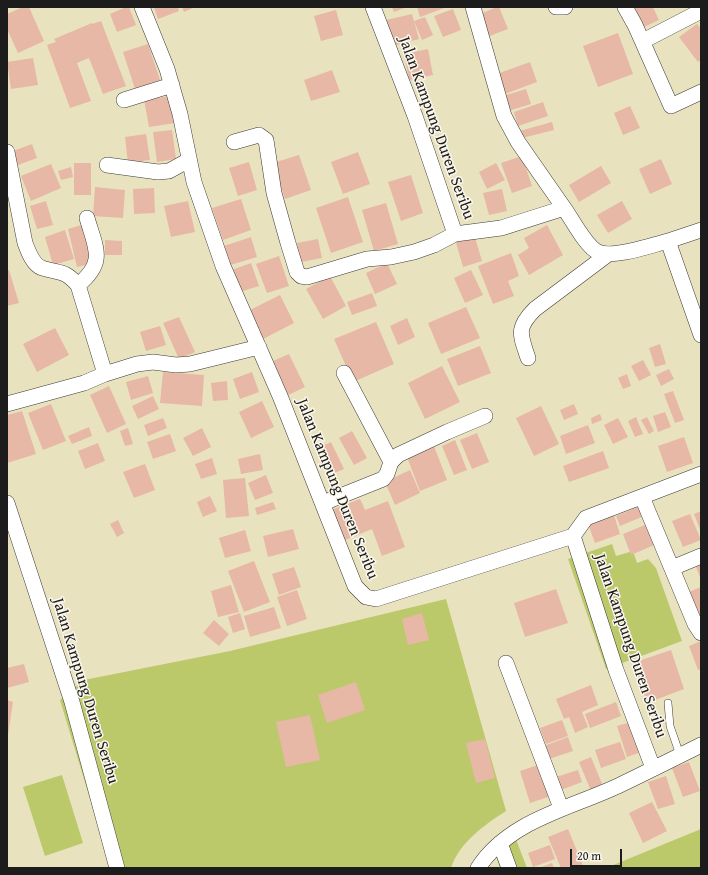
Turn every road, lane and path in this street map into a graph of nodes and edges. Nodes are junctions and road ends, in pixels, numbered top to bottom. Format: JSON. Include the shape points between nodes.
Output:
{"nodes":[{"id":1,"x":142,"y":7,"type":"edge"},
{"id":2,"x":373,"y":7,"type":"edge"},
{"id":3,"x":473,"y":7,"type":"edge"},
{"id":4,"x":556,"y":7,"type":"edge"},
{"id":5,"x":565,"y":7,"type":"edge"},
{"id":6,"x":625,"y":7,"type":"edge"},
{"id":7,"x":701,"y":11,"type":"edge"},
{"id":8,"x":643,"y":41,"type":"junction"},
{"id":9,"x":172,"y":85,"type":"junction"},
{"id":10,"x":701,"y":92,"type":"edge"},
{"id":11,"x":124,"y":100,"type":"dead end"},
{"id":12,"x":234,"y":142,"type":"dead end"},
{"id":13,"x":7,"y":152,"type":"edge"},
{"id":14,"x":189,"y":160,"type":"junction"},
{"id":15,"x":107,"y":165,"type":"dead end"},
{"id":16,"x":564,"y":208,"type":"junction"},
{"id":17,"x":87,"y":218,"type":"dead end"},
{"id":18,"x":701,"y":230,"type":"edge"},
{"id":19,"x":455,"y":234,"type":"junction"},
{"id":20,"x":668,"y":241,"type":"junction"},
{"id":21,"x":607,"y":255,"type":"junction"},
{"id":22,"x":78,"y":286,"type":"junction"},
{"id":23,"x":701,"y":335,"type":"edge"},
{"id":24,"x":259,"y":347,"type":"junction"},
{"id":25,"x":528,"y":358,"type":"dead end"},
{"id":26,"x":344,"y":373,"type":"dead end"},
{"id":27,"x":105,"y":374,"type":"junction"},
{"id":28,"x":7,"y":404,"type":"edge"},
{"id":29,"x":485,"y":416,"type":"dead end"},
{"id":30,"x":391,"y":462,"type":"junction"},
{"id":31,"x":701,"y":474,"type":"edge"},
{"id":32,"x":642,"y":497,"type":"junction"},
{"id":33,"x":7,"y":503,"type":"edge"},
{"id":34,"x":323,"y":503,"type":"junction"},
{"id":35,"x":573,"y":536,"type":"junction"},
{"id":36,"x":701,"y":556,"type":"edge"},
{"id":37,"x":672,"y":568,"type":"junction"},
{"id":38,"x":701,"y":633,"type":"edge"},
{"id":39,"x":506,"y":663,"type":"dead end"},
{"id":40,"x":668,"y":703,"type":"dead end"},
{"id":41,"x":701,"y":745,"type":"edge"},
{"id":42,"x":680,"y":755,"type":"junction"},
{"id":43,"x":653,"y":768,"type":"junction"},
{"id":44,"x":561,"y":808,"type":"junction"},
{"id":45,"x":500,"y":843,"type":"junction"},
{"id":46,"x":117,"y":868,"type":"edge"},
{"id":47,"x":478,"y":868,"type":"edge"},
{"id":48,"x":509,"y":868,"type":"edge"}],
"edges":[{"from":1,"to":9,"type":"street","name":"Jalan Kampung Duren Seribu"},
{"from":2,"to":19,"type":"street","name":"Jalan Kampung Duren Seribu","via":[[415,116]]},
{"from":3,"to":16,"type":"street","via":[[498,98],[509,127]]},
{"from":4,"to":5,"type":"street"},
{"from":6,"to":8,"type":"street"},
{"from":7,"to":8,"type":"street"},
{"from":8,"to":10,"type":"street","via":[[671,106]]},
{"from":9,"to":11,"type":"street"},
{"from":9,"to":14,"type":"street","name":"Jalan Kampung Duren Seribu"},
{"from":12,"to":19,"type":"street","via":[[259,135],[266,140],[274,193],[297,272],[301,276],[307,277],[367,259],[414,252]]},
{"from":13,"to":22,"type":"street","via":[[24,243],[29,254],[41,268],[69,275]]},
{"from":14,"to":15,"type":"street","via":[[169,171],[158,172]]},
{"from":14,"to":24,"type":"street","name":"Jalan Kampung Duren Seribu","via":[[203,210]]},
{"from":16,"to":19,"type":"street","name":"Jalan Kampung Duren Seribu","via":[[501,228]]},
{"from":16,"to":21,"type":"street","via":[[584,238],[597,252]]},
{"from":17,"to":22,"type":"street","via":[[98,259],[88,276]]},
{"from":18,"to":20,"type":"street"},
{"from":20,"to":21,"type":"street"},
{"from":20,"to":23,"type":"street"},
{"from":21,"to":25,"type":"street","via":[[525,319],[521,326]]},
{"from":22,"to":27,"type":"street"},
{"from":24,"to":27,"type":"street","via":[[190,364],[153,362]]},
{"from":24,"to":34,"type":"street","name":"Jalan Kampung Duren Seribu"},
{"from":26,"to":30,"type":"street"},
{"from":27,"to":28,"type":"street","via":[[84,383]]},
{"from":29,"to":30,"type":"street","via":[[398,455]]},
{"from":30,"to":34,"type":"street","via":[[383,478]]},
{"from":31,"to":32,"type":"street"},
{"from":32,"to":35,"type":"street","via":[[586,518]]},
{"from":32,"to":37,"type":"street"},
{"from":33,"to":46,"type":"street","name":"Jalan Kampung Duren Seribu","via":[[72,702]]},
{"from":34,"to":35,"type":"street","name":"Jalan Kampung Duren Seribu","via":[[355,586],[366,597],[376,599]]},
{"from":35,"to":43,"type":"street","name":"Jalan Kampung Duren Seribu","via":[[616,670]]},
{"from":36,"to":37,"type":"street"},
{"from":37,"to":38,"type":"street"},
{"from":39,"to":44,"type":"street"},
{"from":40,"to":42,"type":"lane","via":[[670,726]]},
{"from":41,"to":42,"type":"street"},
{"from":42,"to":43,"type":"street"},
{"from":43,"to":44,"type":"street","via":[[622,784]]},
{"from":44,"to":45,"type":"street","via":[[520,828]]},
{"from":45,"to":47,"type":"street"},
{"from":45,"to":48,"type":"street"}]}
